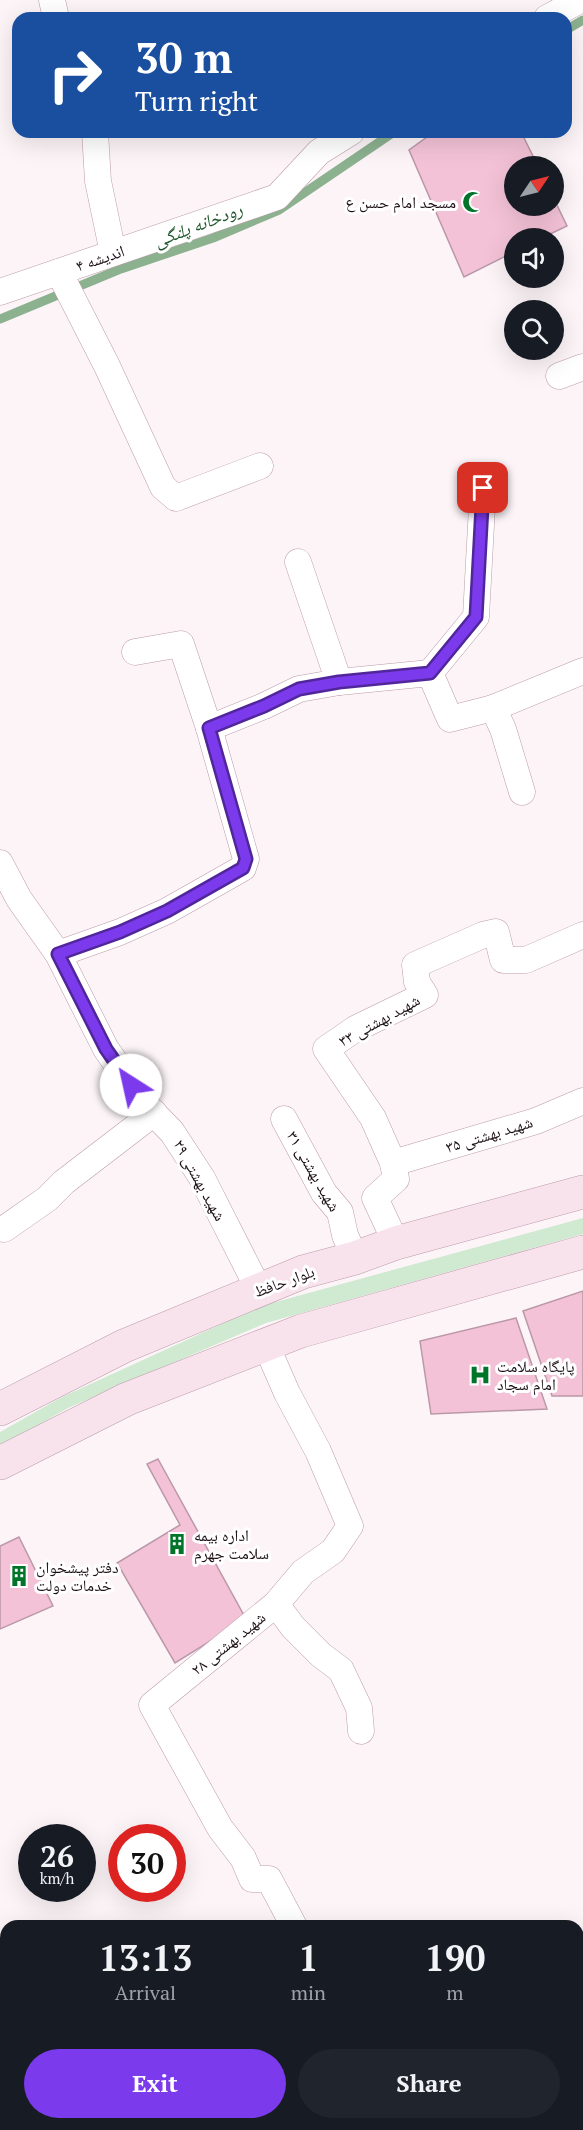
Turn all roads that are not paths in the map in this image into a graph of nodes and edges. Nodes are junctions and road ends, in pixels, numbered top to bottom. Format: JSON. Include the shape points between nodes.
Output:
{"nodes":[{"id":1,"x":580,"y":0,"type":"edge"},
{"id":2,"x":558,"y":12,"type":"edge"},
{"id":3,"x":95,"y":138,"type":"edge"},
{"id":4,"x":341,"y":138,"type":"edge"},
{"id":5,"x":113,"y":253,"type":"junction"},
{"id":6,"x":59,"y":272,"type":"junction"},
{"id":7,"x":0,"y":292,"type":"edge"},
{"id":8,"x":260,"y":466,"type":"dead end"},
{"id":9,"x":483,"y":488,"type":"dead end"},
{"id":10,"x":298,"y":562,"type":"dead end"},
{"id":11,"x":135,"y":652,"type":"dead end"},
{"id":12,"x":583,"y":671,"type":"edge"},
{"id":13,"x":430,"y":673,"type":"junction"},
{"id":14,"x":339,"y":682,"type":"junction"},
{"id":15,"x":493,"y":708,"type":"junction"},
{"id":16,"x":209,"y":728,"type":"junction"},
{"id":17,"x":522,"y":792,"type":"dead end"},
{"id":18,"x":0,"y":863,"type":"edge"},
{"id":19,"x":583,"y":936,"type":"edge"},
{"id":20,"x":58,"y":954,"type":"junction"},
{"id":21,"x":583,"y":1101,"type":"edge"},
{"id":22,"x":154,"y":1113,"type":"junction"},
{"id":23,"x":284,"y":1119,"type":"dead end"},
{"id":24,"x":393,"y":1163,"type":"junction"},
{"id":25,"x":583,"y":1192,"type":"edge"},
{"id":26,"x":4,"y":1229,"type":"dead end"},
{"id":27,"x":396,"y":1242,"type":"junction"},
{"id":28,"x":583,"y":1252,"type":"edge"},
{"id":29,"x":356,"y":1258,"type":"junction"},
{"id":30,"x":259,"y":1290,"type":"junction"},
{"id":31,"x":266,"y":1345,"type":"junction"},
{"id":32,"x":0,"y":1409,"type":"edge"},
{"id":33,"x":0,"y":1463,"type":"edge"},
{"id":34,"x":276,"y":1604,"type":"junction"},
{"id":35,"x":361,"y":1731,"type":"dead end"},
{"id":36,"x":291,"y":1920,"type":"edge"}],
"edges":[{"from":1,"to":2,"type":"street"},
{"from":3,"to":5,"type":"street","via":[[98,181]]},
{"from":4,"to":5,"type":"street","name":"اندیشه ۴","via":[[319,152],[277,197]]},
{"from":5,"to":6,"type":"street","name":"اندیشه ۴"},
{"from":6,"to":7,"type":"street","name":"اندیشه ۴"},
{"from":6,"to":8,"type":"street","via":[[163,487],[176,498]]},
{"from":9,"to":13,"type":"street","via":[[476,617]]},
{"from":10,"to":14,"type":"street"},
{"from":11,"to":16,"type":"street","via":[[181,644]]},
{"from":12,"to":15,"type":"street"},
{"from":13,"to":14,"type":"street"},
{"from":13,"to":15,"type":"street","via":[[450,719]]},
{"from":14,"to":16,"type":"street","via":[[299,689]]},
{"from":15,"to":17,"type":"street"},
{"from":16,"to":20,"type":"street","via":[[246,859],[243,868],[167,911]]},
{"from":18,"to":20,"type":"street","name":"شهید بهشتی ۲۹","via":[[19,899]]},
{"from":19,"to":24,"type":"street","name":"شهید بهشتی ۳۳","via":[[526,960],[503,960],[496,932],[483,935],[415,965],[417,982],[425,995],[355,1029],[326,1049],[373,1118]]},
{"from":20,"to":22,"type":"street","name":"شهید بهشتی ۲۹","via":[[106,1049]]},
{"from":21,"to":24,"type":"street","name":"شهید بهشتی ۳۵","via":[[536,1121]]},
{"from":22,"to":26,"type":"street"},
{"from":22,"to":30,"type":"street","name":"شهید بهشتی ۲۹","via":[[172,1132],[202,1178]]},
{"from":23,"to":29,"type":"street","name":"شهید بهشتی ۳۱","via":[[324,1193],[340,1212]]},
{"from":24,"to":27,"type":"street","via":[[396,1179],[375,1198]]},
{"from":25,"to":27,"type":"main road","name":"بلوار حافظ"},
{"from":27,"to":29,"type":"main road","name":"بلوار حافظ"},
{"from":28,"to":31,"type":"main road","via":[[301,1331]]},
{"from":29,"to":30,"type":"main road","name":"بلوار حافظ","via":[[303,1272]]},
{"from":30,"to":32,"type":"main road","name":"بلوار حافظ","via":[[124,1346]]},
{"from":31,"to":33,"type":"main road","via":[[127,1399]]},
{"from":31,"to":34,"type":"street","name":"شهید بهشتی ۲۸","via":[[350,1526],[333,1551],[303,1572]]},
{"from":34,"to":35,"type":"street","via":[[293,1627],[340,1670],[359,1708]]},
{"from":34,"to":36,"type":"street","name":"شهید بهشتی ۲۸","via":[[152,1706],[252,1879],[269,1879]]}]}
